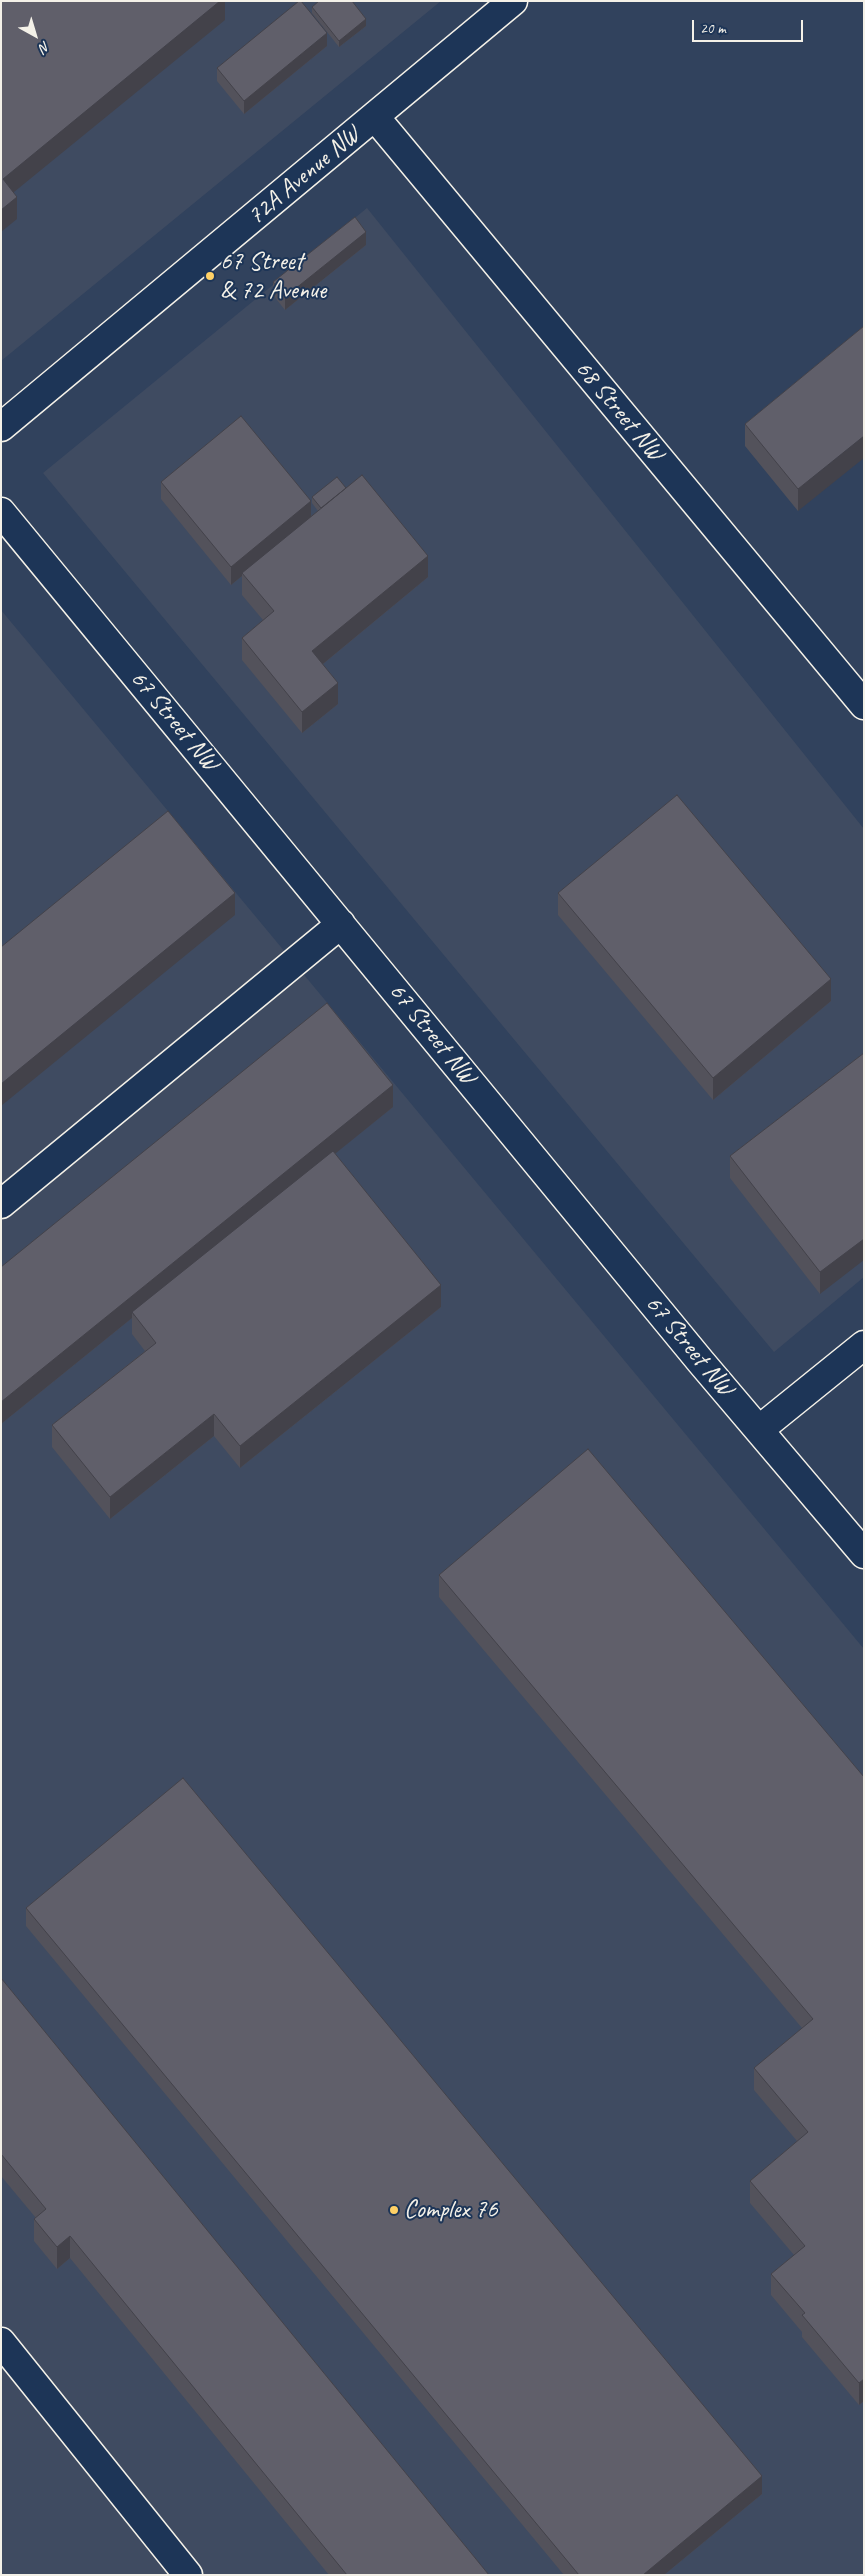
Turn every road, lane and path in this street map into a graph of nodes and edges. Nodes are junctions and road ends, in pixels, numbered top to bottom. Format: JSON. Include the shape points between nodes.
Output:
{"nodes":[{"id":1,"x":514,"y":1,"type":"edge"},
{"id":2,"x":374,"y":118,"type":"junction"},
{"id":3,"x":1,"y":427,"type":"edge"},
{"id":4,"x":1,"y":512,"type":"edge"},
{"id":5,"x":864,"y":705,"type":"edge"},
{"id":6,"x":341,"y":924,"type":"junction"},
{"id":7,"x":1,"y":1204,"type":"edge"},
{"id":8,"x":864,"y":1344,"type":"edge"},
{"id":9,"x":760,"y":1429,"type":"junction"},
{"id":10,"x":864,"y":1554,"type":"edge"},
{"id":11,"x":1,"y":2342,"type":"edge"},
{"id":12,"x":188,"y":2575,"type":"edge"}],
"edges":[{"from":1,"to":2,"type":"street","name":"72A Avenue NW"},
{"from":2,"to":3,"type":"street","name":"72A Avenue NW"},
{"from":2,"to":5,"type":"street","name":"68 Street NW"},
{"from":4,"to":6,"type":"street","name":"67 Street NW"},
{"from":6,"to":7,"type":"street"},
{"from":6,"to":9,"type":"street","name":"67 Street NW"},
{"from":8,"to":9,"type":"street"},
{"from":9,"to":10,"type":"street","name":"67 Street NW"},
{"from":11,"to":12,"type":"street"}]}
